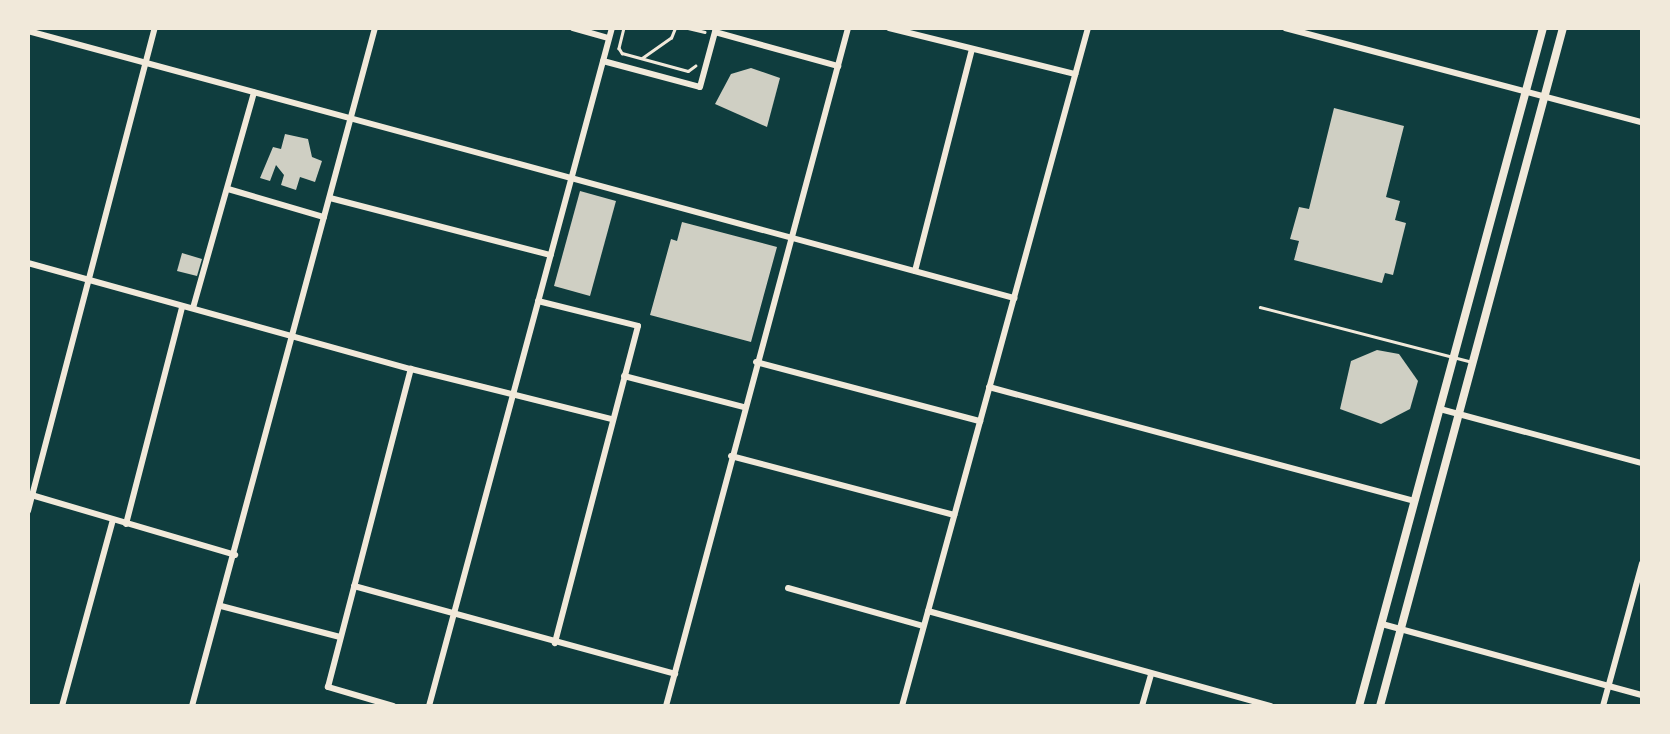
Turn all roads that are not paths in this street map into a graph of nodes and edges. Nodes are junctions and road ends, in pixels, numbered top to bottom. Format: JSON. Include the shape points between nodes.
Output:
{"nodes":[{"id":1,"x":155,"y":28,"type":"edge"},
{"id":2,"x":375,"y":28,"type":"edge"},
{"id":3,"x":573,"y":28,"type":"edge"},
{"id":4,"x":612,"y":28,"type":"edge"},
{"id":5,"x":848,"y":28,"type":"edge"},
{"id":6,"x":889,"y":28,"type":"edge"},
{"id":7,"x":1088,"y":28,"type":"edge"},
{"id":8,"x":1285,"y":28,"type":"edge"},
{"id":9,"x":1544,"y":28,"type":"edge"},
{"id":10,"x":1563,"y":28,"type":"edge"},
{"id":11,"x":715,"y":30,"type":"edge"},
{"id":12,"x":28,"y":31,"type":"edge"},
{"id":13,"x":1317,"y":32,"type":"edge"},
{"id":14,"x":610,"y":38,"type":"junction"},
{"id":15,"x":972,"y":49,"type":"junction"},
{"id":16,"x":603,"y":61,"type":"junction"},
{"id":17,"x":145,"y":64,"type":"junction"},
{"id":18,"x":838,"y":66,"type":"junction"},
{"id":19,"x":1075,"y":74,"type":"junction"},
{"id":20,"x":254,"y":92,"type":"junction"},
{"id":21,"x":1526,"y":92,"type":"junction"},
{"id":22,"x":1544,"y":97,"type":"junction"},
{"id":23,"x":350,"y":119,"type":"junction"},
{"id":24,"x":1642,"y":122,"type":"edge"},
{"id":25,"x":571,"y":181,"type":"junction"},
{"id":26,"x":228,"y":189,"type":"junction"},
{"id":27,"x":330,"y":198,"type":"junction"},
{"id":28,"x":324,"y":217,"type":"junction"},
{"id":29,"x":790,"y":239,"type":"junction"},
{"id":30,"x":551,"y":254,"type":"junction"},
{"id":31,"x":28,"y":263,"type":"edge"},
{"id":32,"x":915,"y":271,"type":"junction"},
{"id":33,"x":88,"y":279,"type":"junction"},
{"id":34,"x":1013,"y":298,"type":"junction"},
{"id":35,"x":538,"y":301,"type":"junction"},
{"id":36,"x":182,"y":307,"type":"junction"},
{"id":37,"x":1260,"y":307,"type":"dead end"},
{"id":38,"x":193,"y":308,"type":"junction"},
{"id":39,"x":292,"y":336,"type":"junction"},
{"id":40,"x":1454,"y":357,"type":"junction"},
{"id":41,"x":756,"y":362,"type":"junction"},
{"id":42,"x":1472,"y":362,"type":"junction"},
{"id":43,"x":411,"y":369,"type":"junction"},
{"id":44,"x":624,"y":376,"type":"junction"},
{"id":45,"x":989,"y":387,"type":"junction"},
{"id":46,"x":513,"y":394,"type":"junction"},
{"id":47,"x":744,"y":407,"type":"junction"},
{"id":48,"x":1440,"y":409,"type":"junction"},
{"id":49,"x":1459,"y":414,"type":"junction"},
{"id":50,"x":612,"y":419,"type":"junction"},
{"id":51,"x":980,"y":421,"type":"junction"},
{"id":52,"x":731,"y":456,"type":"junction"},
{"id":53,"x":1642,"y":463,"type":"edge"},
{"id":54,"x":30,"y":495,"type":"edge"},
{"id":55,"x":1415,"y":501,"type":"junction"},
{"id":56,"x":28,"y":511,"type":"edge"},
{"id":57,"x":954,"y":516,"type":"junction"},
{"id":58,"x":113,"y":520,"type":"junction"},
{"id":59,"x":126,"y":524,"type":"junction"},
{"id":60,"x":235,"y":555,"type":"junction"},
{"id":61,"x":1642,"y":563,"type":"edge"},
{"id":62,"x":1640,"y":582,"type":"edge"},
{"id":63,"x":354,"y":586,"type":"junction"},
{"id":64,"x":788,"y":588,"type":"dead end"},
{"id":65,"x":221,"y":606,"type":"junction"},
{"id":66,"x":928,"y":611,"type":"junction"},
{"id":67,"x":453,"y":616,"type":"junction"},
{"id":68,"x":1382,"y":624,"type":"junction"},
{"id":69,"x":923,"y":626,"type":"junction"},
{"id":70,"x":1401,"y":629,"type":"junction"},
{"id":71,"x":340,"y":637,"type":"junction"},
{"id":72,"x":555,"y":643,"type":"junction"},
{"id":73,"x":675,"y":674,"type":"junction"},
{"id":74,"x":1151,"y":674,"type":"junction"},
{"id":75,"x":1609,"y":686,"type":"junction"},
{"id":76,"x":1642,"y":695,"type":"edge"},
{"id":77,"x":62,"y":706,"type":"edge"},
{"id":78,"x":192,"y":706,"type":"edge"},
{"id":79,"x":393,"y":706,"type":"edge"},
{"id":80,"x":429,"y":706,"type":"edge"},
{"id":81,"x":666,"y":706,"type":"edge"},
{"id":82,"x":902,"y":706,"type":"edge"},
{"id":83,"x":1142,"y":706,"type":"edge"},
{"id":84,"x":1271,"y":706,"type":"edge"},
{"id":85,"x":1359,"y":706,"type":"edge"},
{"id":86,"x":1380,"y":706,"type":"edge"},
{"id":87,"x":1603,"y":706,"type":"edge"}],
"edges":[{"from":1,"to":17,"type":"street"},
{"from":2,"to":23,"type":"street"},
{"from":3,"to":14,"type":"street"},
{"from":4,"to":14,"type":"street"},
{"from":5,"to":18,"type":"street"},
{"from":6,"to":15,"type":"street"},
{"from":7,"to":19,"type":"street"},
{"from":8,"to":13,"type":"street"},
{"from":9,"to":21,"type":"main road"},
{"from":10,"to":22,"type":"main road"},
{"from":11,"to":16,"type":"street","via":[[700,87]]},
{"from":11,"to":18,"type":"street"},
{"from":12,"to":17,"type":"street"},
{"from":13,"to":21,"type":"street"},
{"from":14,"to":16,"type":"street"},
{"from":15,"to":19,"type":"street"},
{"from":15,"to":32,"type":"street"},
{"from":16,"to":25,"type":"street"},
{"from":17,"to":20,"type":"street"},
{"from":17,"to":33,"type":"street"},
{"from":18,"to":29,"type":"street"},
{"from":19,"to":34,"type":"street"},
{"from":20,"to":23,"type":"street"},
{"from":20,"to":26,"type":"street"},
{"from":21,"to":22,"type":"street"},
{"from":21,"to":40,"type":"main road"},
{"from":22,"to":24,"type":"street"},
{"from":22,"to":42,"type":"main road"},
{"from":23,"to":25,"type":"street"},
{"from":23,"to":27,"type":"street"},
{"from":25,"to":29,"type":"street"},
{"from":25,"to":30,"type":"street"},
{"from":26,"to":28,"type":"street"},
{"from":26,"to":38,"type":"street"},
{"from":27,"to":28,"type":"street"},
{"from":27,"to":30,"type":"street"},
{"from":28,"to":39,"type":"street"},
{"from":29,"to":32,"type":"street"},
{"from":29,"to":41,"type":"street"},
{"from":30,"to":35,"type":"street"},
{"from":31,"to":33,"type":"street"},
{"from":32,"to":34,"type":"street"},
{"from":33,"to":36,"type":"street"},
{"from":33,"to":54,"type":"street"},
{"from":34,"to":45,"type":"street"},
{"from":35,"to":44,"type":"street","via":[[638,326]]},
{"from":35,"to":46,"type":"street"},
{"from":36,"to":38,"type":"street"},
{"from":36,"to":59,"type":"street"},
{"from":37,"to":40,"type":"lane"},
{"from":38,"to":39,"type":"street"},
{"from":39,"to":43,"type":"street"},
{"from":39,"to":60,"type":"street"},
{"from":40,"to":42,"type":"lane"},
{"from":40,"to":48,"type":"main road"},
{"from":41,"to":47,"type":"street"},
{"from":41,"to":51,"type":"street"},
{"from":42,"to":49,"type":"main road"},
{"from":43,"to":46,"type":"street"},
{"from":43,"to":63,"type":"street"},
{"from":44,"to":47,"type":"street"},
{"from":44,"to":50,"type":"street"},
{"from":45,"to":51,"type":"street"},
{"from":45,"to":55,"type":"street"},
{"from":46,"to":50,"type":"street"},
{"from":46,"to":67,"type":"street"},
{"from":47,"to":52,"type":"street"},
{"from":48,"to":49,"type":"street"},
{"from":48,"to":55,"type":"main road"},
{"from":49,"to":53,"type":"street"},
{"from":49,"to":70,"type":"main road"},
{"from":50,"to":72,"type":"street"},
{"from":51,"to":57,"type":"street"},
{"from":52,"to":57,"type":"street"},
{"from":52,"to":73,"type":"street"},
{"from":54,"to":56,"type":"street"},
{"from":54,"to":58,"type":"street"},
{"from":55,"to":68,"type":"main road"},
{"from":57,"to":66,"type":"street"},
{"from":58,"to":59,"type":"street"},
{"from":58,"to":77,"type":"street"},
{"from":59,"to":60,"type":"street"},
{"from":60,"to":65,"type":"street"},
{"from":61,"to":62,"type":"street"},
{"from":62,"to":75,"type":"street"},
{"from":63,"to":67,"type":"street"},
{"from":63,"to":71,"type":"street"},
{"from":64,"to":69,"type":"street"},
{"from":65,"to":71,"type":"street"},
{"from":65,"to":78,"type":"street"},
{"from":66,"to":69,"type":"street"},
{"from":66,"to":74,"type":"street"},
{"from":67,"to":72,"type":"street"},
{"from":67,"to":80,"type":"street"},
{"from":68,"to":70,"type":"street"},
{"from":68,"to":85,"type":"main road"},
{"from":69,"to":82,"type":"street"},
{"from":70,"to":75,"type":"street"},
{"from":70,"to":86,"type":"main road"},
{"from":71,"to":79,"type":"street","via":[[327,687]]},
{"from":72,"to":73,"type":"street"},
{"from":73,"to":81,"type":"street"},
{"from":74,"to":83,"type":"street"},
{"from":74,"to":84,"type":"street"},
{"from":75,"to":76,"type":"street"},
{"from":75,"to":87,"type":"street"}]}
